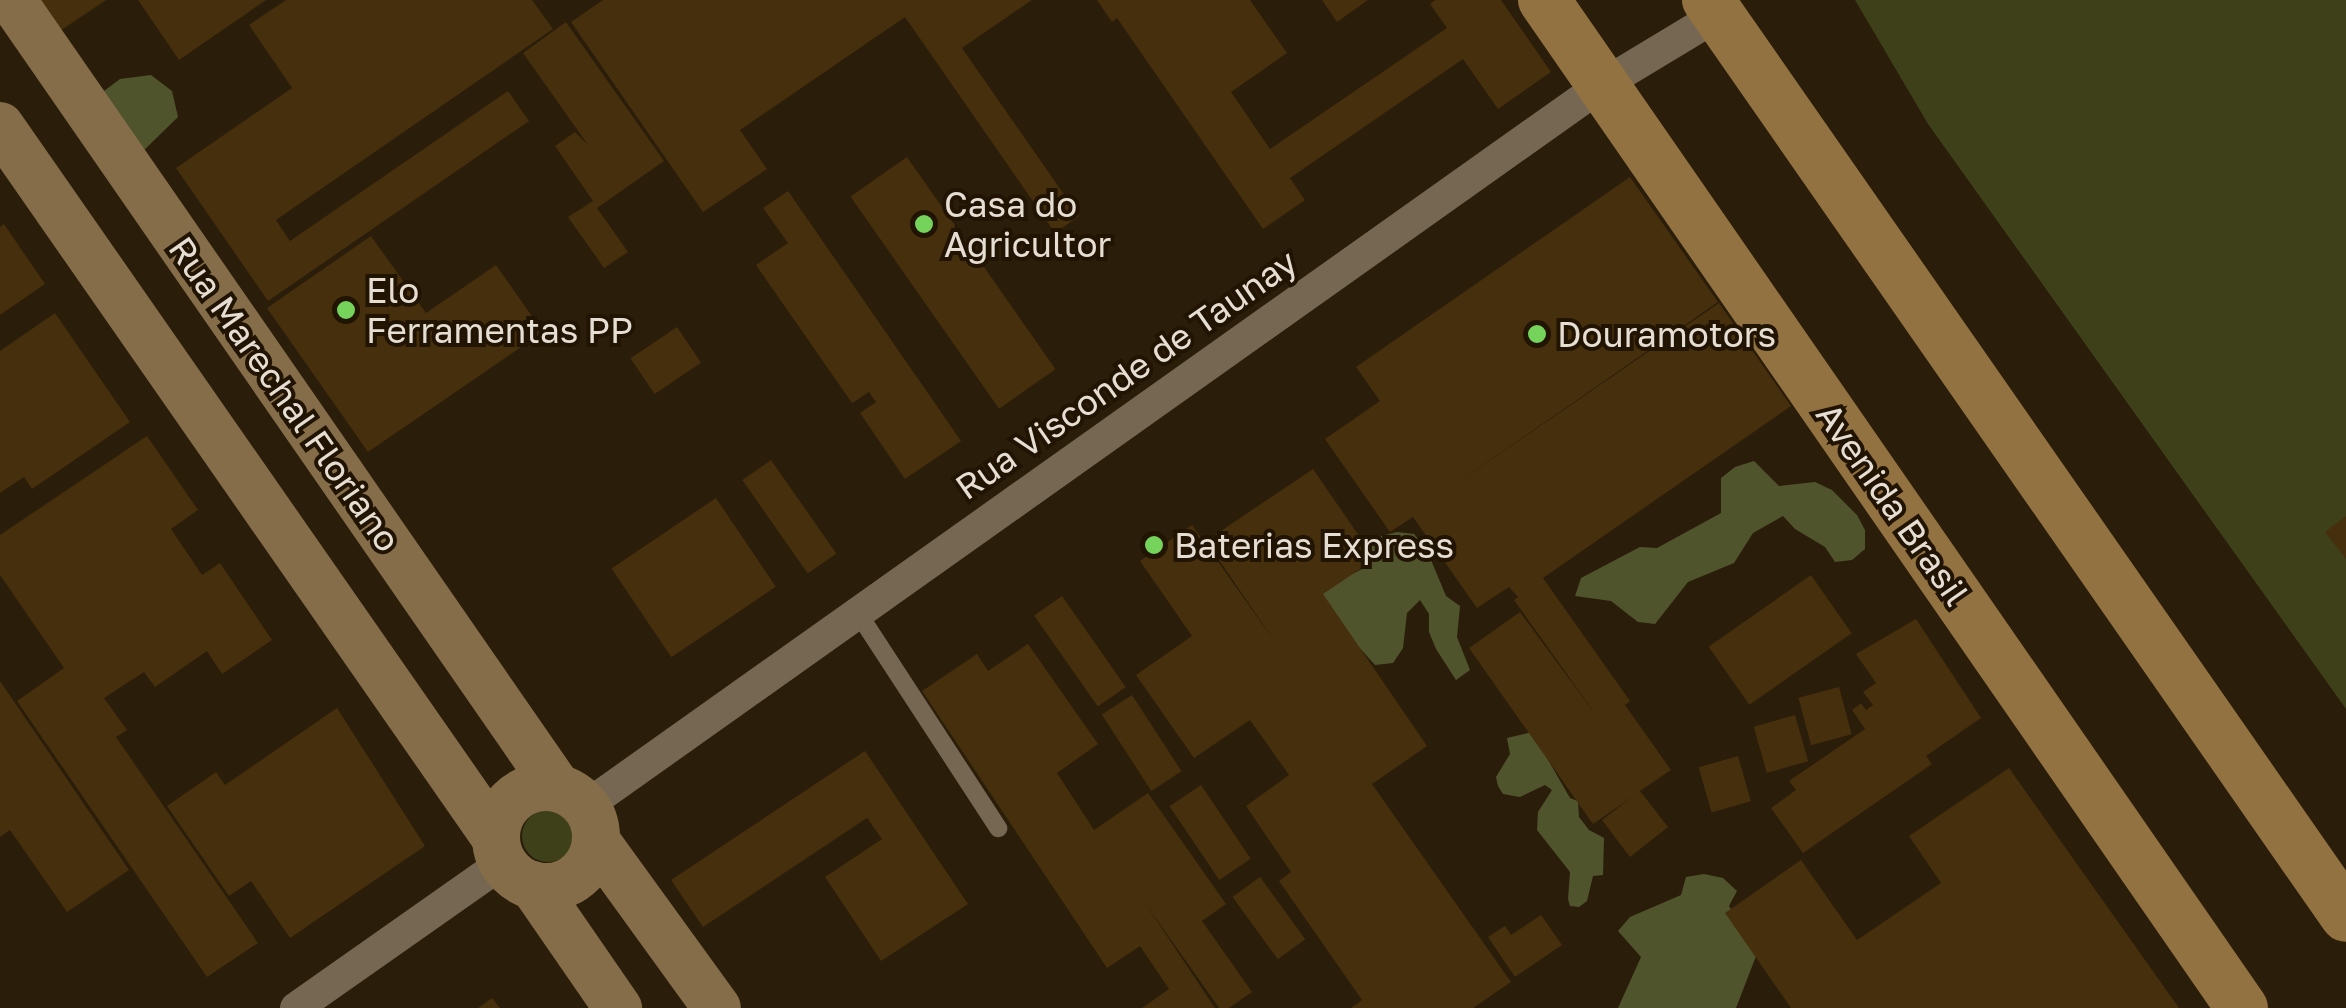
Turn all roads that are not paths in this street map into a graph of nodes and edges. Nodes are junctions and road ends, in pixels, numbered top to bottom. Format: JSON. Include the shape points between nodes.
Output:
{"nodes":[{"id":1,"x":12,"y":0,"type":"edge"},
{"id":2,"x":1544,"y":0,"type":"edge"},
{"id":3,"x":1713,"y":7,"type":"edge"},
{"id":4,"x":1602,"y":85,"type":"junction"},
{"id":5,"x":0,"y":126,"type":"edge"},
{"id":6,"x":858,"y":613,"type":"junction"},
{"id":7,"x":580,"y":811,"type":"junction"},
{"id":8,"x":998,"y":828,"type":"dead end"},
{"id":9,"x":510,"y":862,"type":"junction"},
{"id":10,"x":2339,"y":897,"type":"edge"},
{"id":11,"x":296,"y":1008,"type":"edge"},
{"id":12,"x":618,"y":1008,"type":"edge"},
{"id":13,"x":717,"y":1008,"type":"edge"},
{"id":14,"x":2242,"y":1008,"type":"edge"}],
"edges":[{"from":1,"to":7,"type":"main road","name":"Rua Marechal Floriano"},
{"from":2,"to":4,"type":"main road","name":"Avenida Brasil"},
{"from":3,"to":4,"type":"street","name":"Rua Visconde de Taunay"},
{"from":3,"to":10,"type":"main road"},
{"from":4,"to":6,"type":"street","name":"Rua Visconde de Taunay"},
{"from":4,"to":14,"type":"main road","name":"Avenida Brasil"},
{"from":5,"to":9,"type":"main road"},
{"from":6,"to":7,"type":"street","name":"Rua Visconde de Taunay"},
{"from":6,"to":8,"type":"lane"},
{"from":7,"to":9,"type":"main road","via":[[534,787],[514,798],[500,816]]},
{"from":7,"to":9,"type":"main road","via":[[589,861],[575,878],[555,886]]},
{"from":7,"to":13,"type":"main road","name":"Rua Marechal Floriano"},
{"from":9,"to":11,"type":"street"},
{"from":9,"to":12,"type":"main road"}]}
